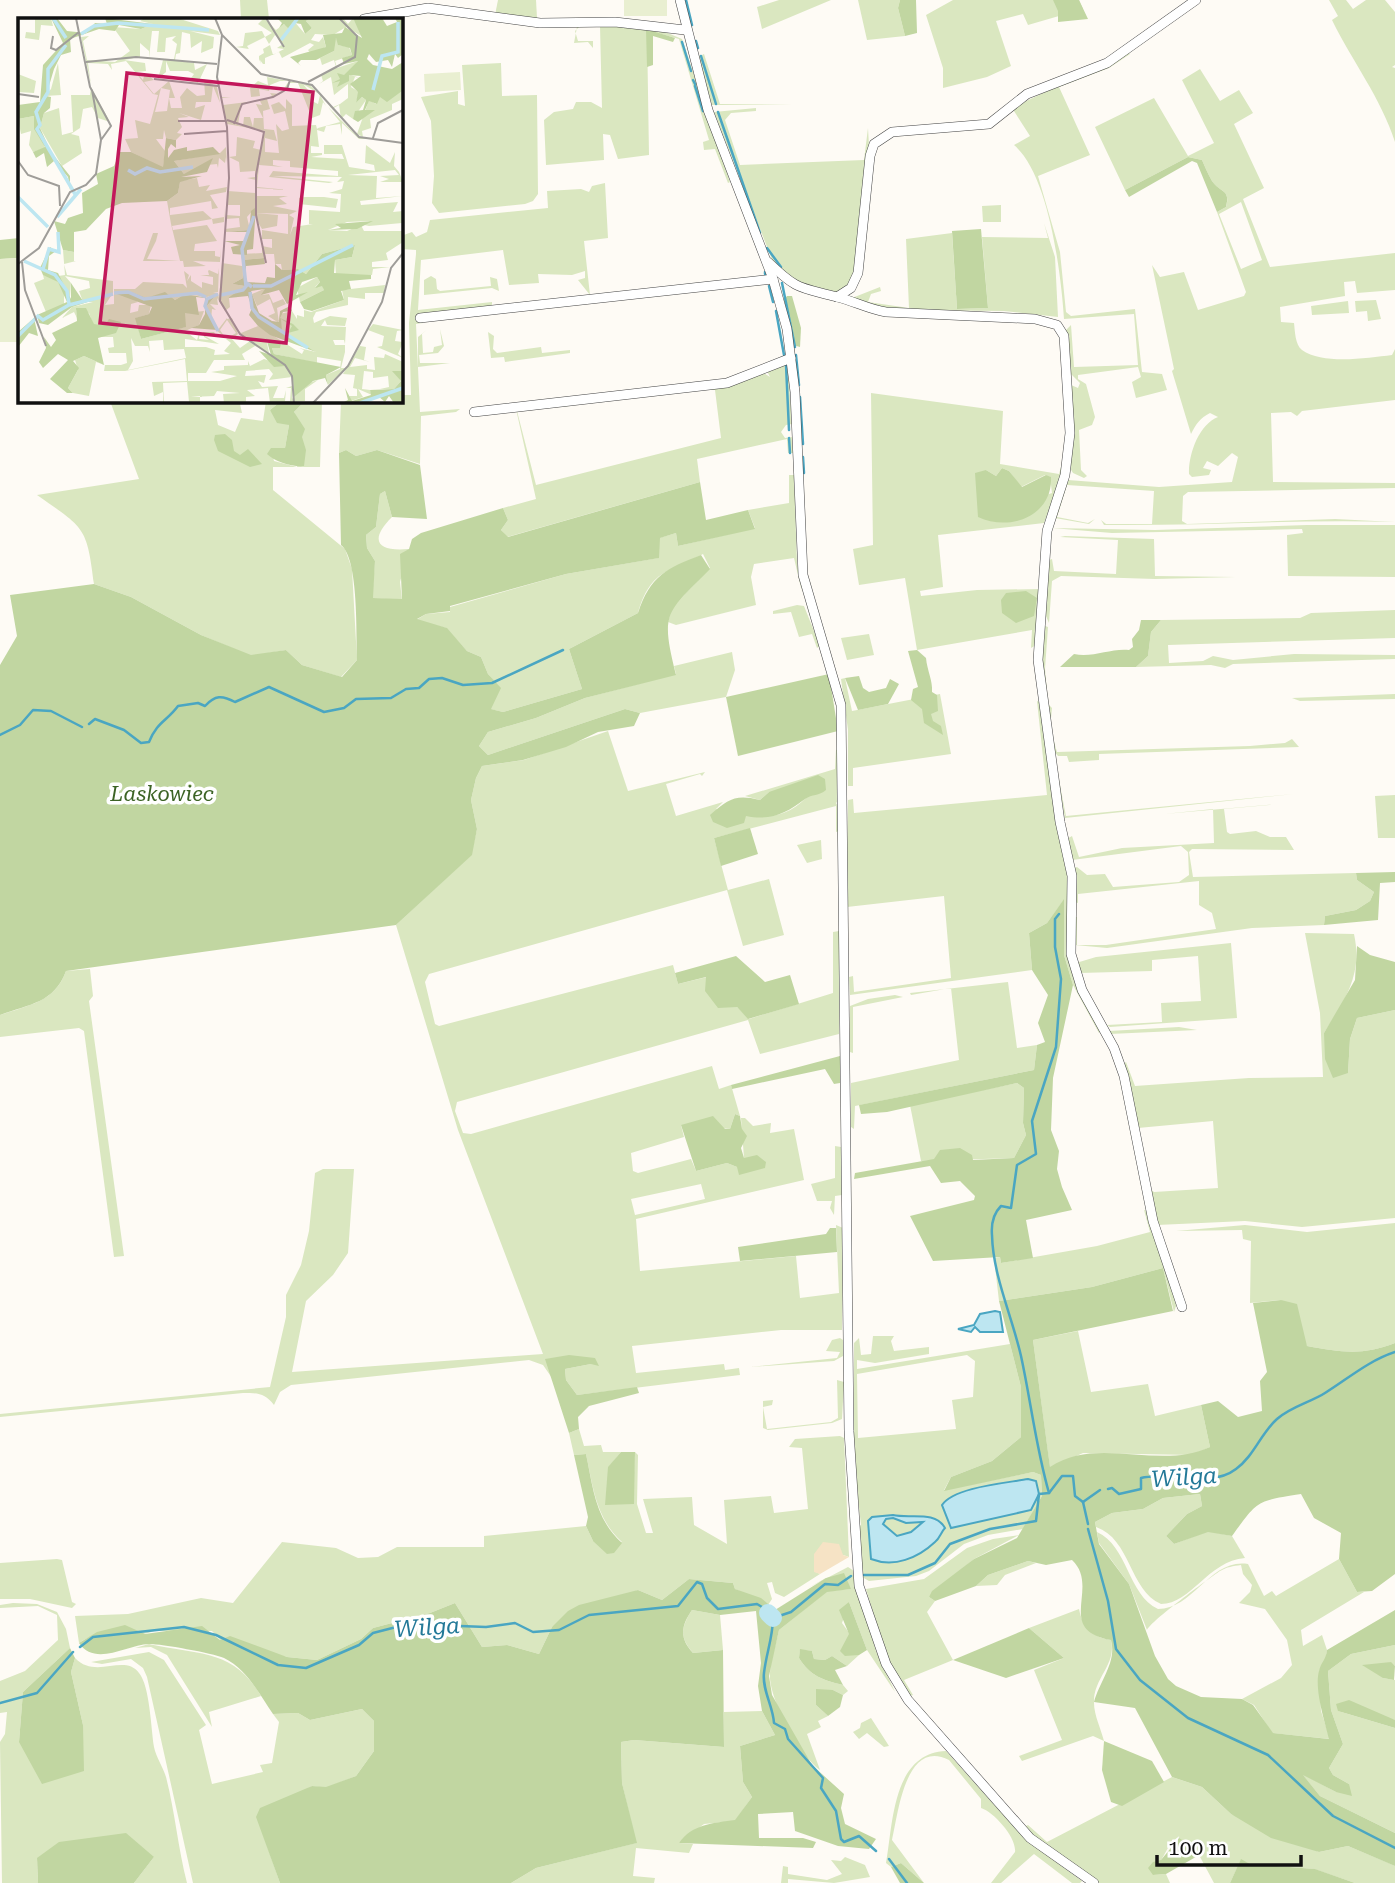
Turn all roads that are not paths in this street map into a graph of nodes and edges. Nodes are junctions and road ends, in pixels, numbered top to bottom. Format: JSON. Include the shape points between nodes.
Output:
{"nodes":[{"id":1,"x":680,"y":0,"type":"edge"},
{"id":2,"x":1196,"y":0,"type":"edge"},
{"id":3,"x":369,"y":18,"type":"edge"},
{"id":4,"x":685,"y":30,"type":"junction"},
{"id":5,"x":765,"y":259,"type":"junction"},
{"id":6,"x":773,"y":279,"type":"junction"},
{"id":7,"x":837,"y":296,"type":"junction"},
{"id":8,"x":420,"y":318,"type":"dead end"},
{"id":9,"x":791,"y":358,"type":"junction"},
{"id":10,"x":474,"y":412,"type":"dead end"},
{"id":11,"x":1182,"y":1307,"type":"dead end"},
{"id":12,"x":1094,"y":1883,"type":"edge"}],
"edges":[{"from":1,"to":4,"type":"street"},
{"from":2,"to":7,"type":"street","via":[[1107,63],[1027,94],[989,124],[912,128],[879,140],[869,164],[858,273],[851,288]]},
{"from":3,"to":4,"type":"street","via":[[423,8],[540,23],[623,22]]},
{"from":4,"to":5,"type":"street","via":[[708,110]]},
{"from":5,"to":6,"type":"street"},
{"from":5,"to":7,"type":"street","via":[[801,289]]},
{"from":6,"to":8,"type":"street"},
{"from":6,"to":9,"type":"street"},
{"from":7,"to":11,"type":"street","via":[[886,312],[1044,320],[1057,325],[1064,336],[1070,433],[1065,475],[1046,531],[1038,660],[1070,864],[1071,954],[1082,990],[1124,1076],[1153,1221]]},
{"from":9,"to":10,"type":"street","via":[[727,383]]},
{"from":9,"to":12,"type":"street","via":[[803,575],[838,685],[844,733],[849,1431],[859,1586],[886,1664],[908,1700],[1030,1838]]}]}
